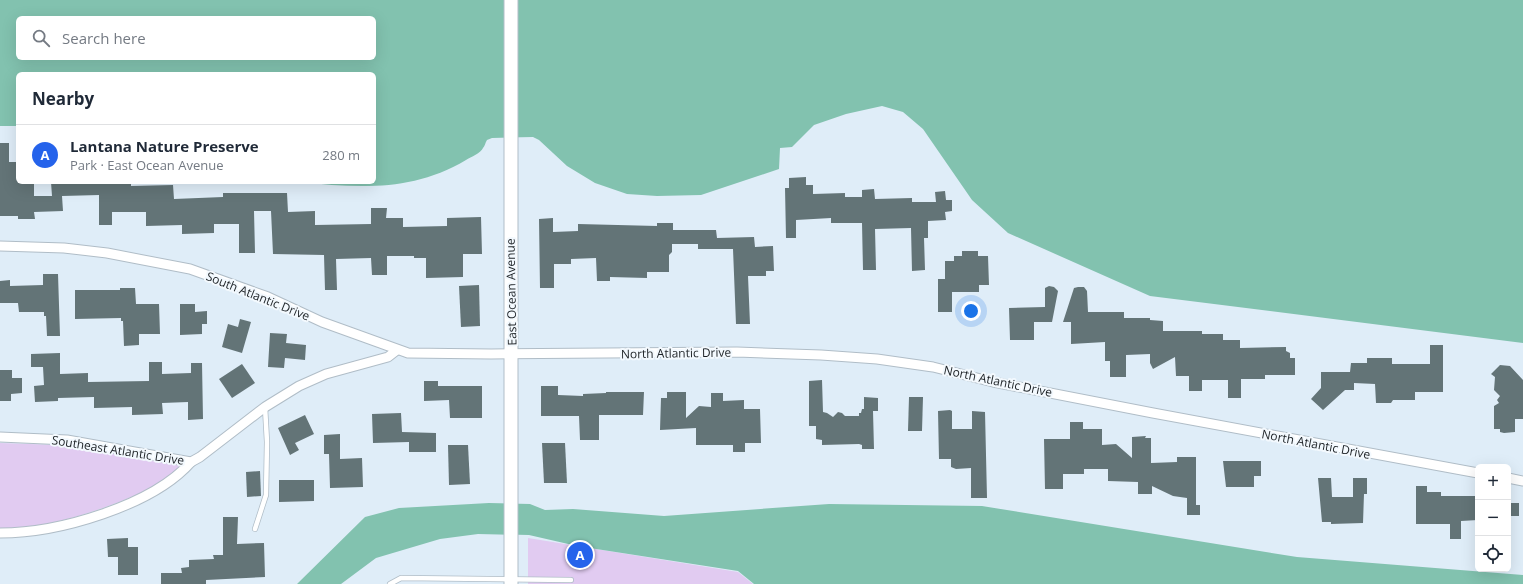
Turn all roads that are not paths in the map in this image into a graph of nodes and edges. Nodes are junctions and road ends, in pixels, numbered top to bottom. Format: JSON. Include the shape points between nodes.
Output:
{"nodes":[{"id":1,"x":511,"y":0,"type":"edge"},
{"id":2,"x":0,"y":246,"type":"edge"},
{"id":3,"x":397,"y":350,"type":"junction"},
{"id":4,"x":512,"y":354,"type":"junction"},
{"id":5,"x":265,"y":406,"type":"junction"},
{"id":6,"x":0,"y":437,"type":"edge"},
{"id":7,"x":191,"y":462,"type":"junction"},
{"id":8,"x":1475,"y":472,"type":"edge"},
{"id":9,"x":1511,"y":479,"type":"edge"},
{"id":10,"x":1523,"y":481,"type":"edge"},
{"id":11,"x":254,"y":529,"type":"dead end"},
{"id":12,"x":0,"y":533,"type":"edge"},
{"id":13,"x":571,"y":580,"type":"dead end"},
{"id":14,"x":511,"y":582,"type":"edge"},
{"id":15,"x":390,"y":584,"type":"edge"}],
"edges":[{"from":1,"to":4,"type":"main road","name":"East Ocean Avenue"},
{"from":2,"to":3,"type":"street","name":"South Atlantic Drive","via":[[64,248],[107,253],[190,270],[268,297],[322,322],[377,340]]},
{"from":3,"to":4,"type":"street","name":"South Atlantic Drive","via":[[417,353]]},
{"from":3,"to":5,"type":"street","name":"Southeast Atlantic Drive","via":[[388,357],[326,374]]},
{"from":4,"to":8,"type":"street","name":"North Atlantic Drive","via":[[737,352],[877,360],[932,367],[993,382]]},
{"from":4,"to":14,"type":"main road","name":"East Ocean Avenue"},
{"from":5,"to":7,"type":"street","name":"Southeast Atlantic Drive"},
{"from":5,"to":11,"type":"lane","via":[[266,495]]},
{"from":6,"to":7,"type":"street","name":"Southeast Atlantic Drive","via":[[67,440]]},
{"from":7,"to":12,"type":"street","via":[[183,471],[142,497],[100,514],[65,525]]},
{"from":9,"to":10,"type":"street"},
{"from":13,"to":14,"type":"lane"},
{"from":14,"to":15,"type":"lane","via":[[402,578]]}]}
